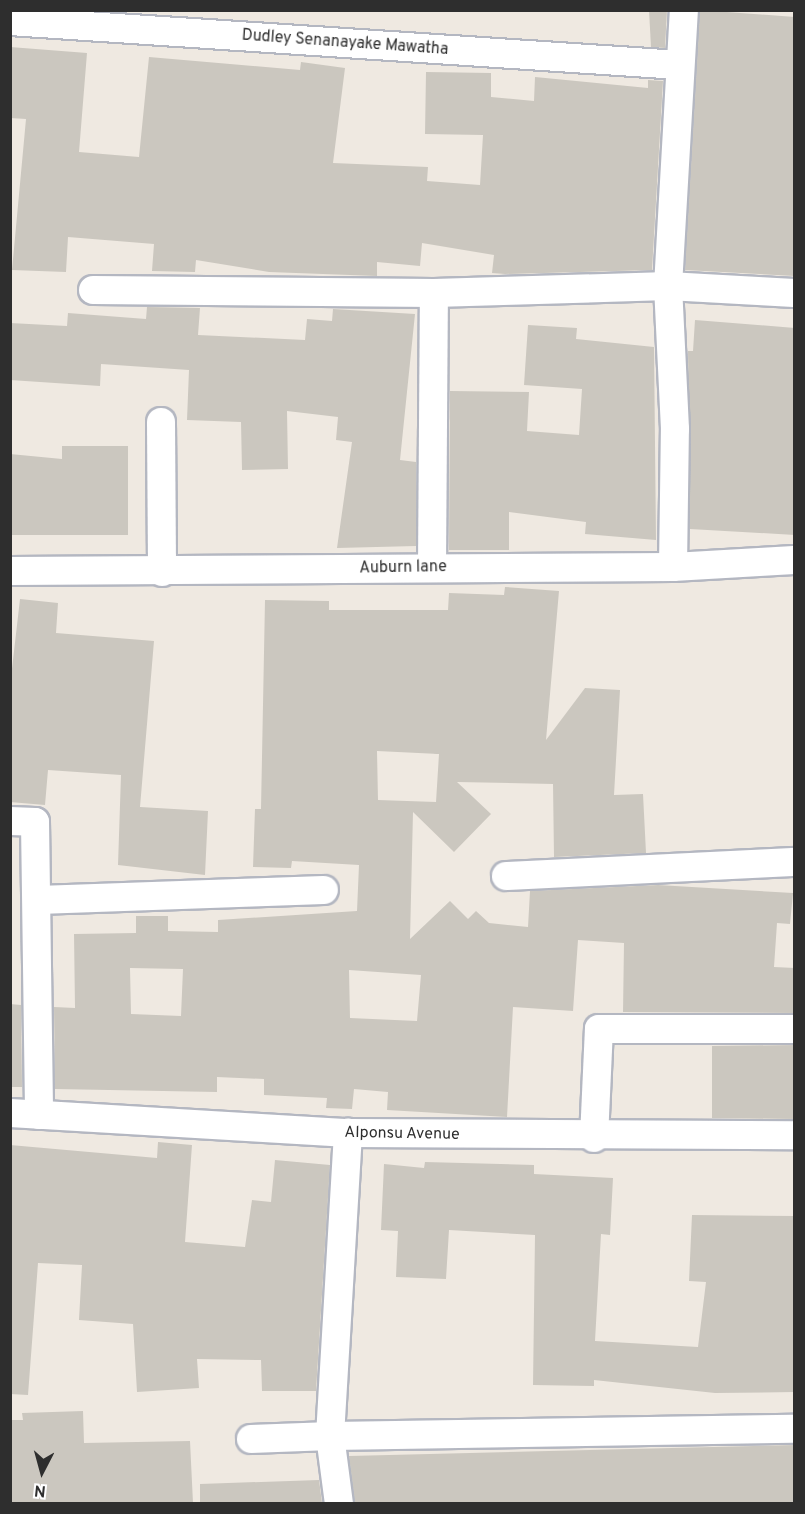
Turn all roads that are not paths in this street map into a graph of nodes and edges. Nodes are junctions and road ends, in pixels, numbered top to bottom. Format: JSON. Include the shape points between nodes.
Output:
{"nodes":[{"id":1,"x":684,"y":10,"type":"edge"},
{"id":2,"x":54,"y":17,"type":"edge"},
{"id":3,"x":10,"y":21,"type":"edge"},
{"id":4,"x":679,"y":65,"type":"junction"},
{"id":5,"x":668,"y":286,"type":"junction"},
{"id":6,"x":93,"y":290,"type":"dead end"},
{"id":7,"x":795,"y":293,"type":"edge"},
{"id":8,"x":434,"y":294,"type":"junction"},
{"id":9,"x":161,"y":422,"type":"dead end"},
{"id":10,"x":795,"y":560,"type":"edge"},
{"id":11,"x":673,"y":567,"type":"junction"},
{"id":12,"x":432,"y":568,"type":"junction"},
{"id":13,"x":10,"y":571,"type":"edge"},
{"id":14,"x":162,"y":572,"type":"junction"},
{"id":15,"x":10,"y":821,"type":"edge"},
{"id":16,"x":795,"y":862,"type":"edge"},
{"id":17,"x":506,"y":876,"type":"dead end"},
{"id":18,"x":324,"y":890,"type":"dead end"},
{"id":19,"x":38,"y":900,"type":"junction"},
{"id":20,"x":795,"y":1029,"type":"edge"},
{"id":21,"x":10,"y":1113,"type":"edge"},
{"id":22,"x":39,"y":1115,"type":"junction"},
{"id":23,"x":348,"y":1133,"type":"junction"},
{"id":24,"x":795,"y":1135,"type":"edge"},
{"id":25,"x":594,"y":1138,"type":"junction"},
{"id":26,"x":795,"y":1429,"type":"edge"},
{"id":27,"x":330,"y":1436,"type":"junction"},
{"id":28,"x":251,"y":1439,"type":"dead end"},
{"id":29,"x":339,"y":1503,"type":"edge"}],
"edges":[{"from":1,"to":4,"type":"street"},
{"from":2,"to":3,"type":"street","name":"Dudley Senanayake Mawatha"},
{"from":2,"to":4,"type":"street","name":"Dudley Senanayake Mawatha"},
{"from":4,"to":5,"type":"street"},
{"from":5,"to":7,"type":"street"},
{"from":5,"to":8,"type":"street"},
{"from":5,"to":11,"type":"street"},
{"from":6,"to":8,"type":"street"},
{"from":8,"to":12,"type":"street"},
{"from":9,"to":14,"type":"street"},
{"from":10,"to":11,"type":"street","name":"Auburn lane"},
{"from":11,"to":12,"type":"street","name":"Auburn lane"},
{"from":12,"to":14,"type":"street","name":"Auburn lane"},
{"from":13,"to":14,"type":"street","name":"Auburn lane"},
{"from":15,"to":19,"type":"street","via":[[35,822]]},
{"from":16,"to":17,"type":"street"},
{"from":18,"to":19,"type":"street"},
{"from":19,"to":22,"type":"street"},
{"from":20,"to":25,"type":"street","via":[[599,1029]]},
{"from":21,"to":22,"type":"street","name":"Alponsu Avenue"},
{"from":22,"to":23,"type":"street","name":"Alponsu Avenue"},
{"from":23,"to":25,"type":"street","name":"Alponsu Avenue"},
{"from":23,"to":27,"type":"street"},
{"from":24,"to":25,"type":"street","name":"Alponsu Avenue"},
{"from":26,"to":27,"type":"street"},
{"from":27,"to":28,"type":"street"},
{"from":27,"to":29,"type":"street"}]}
